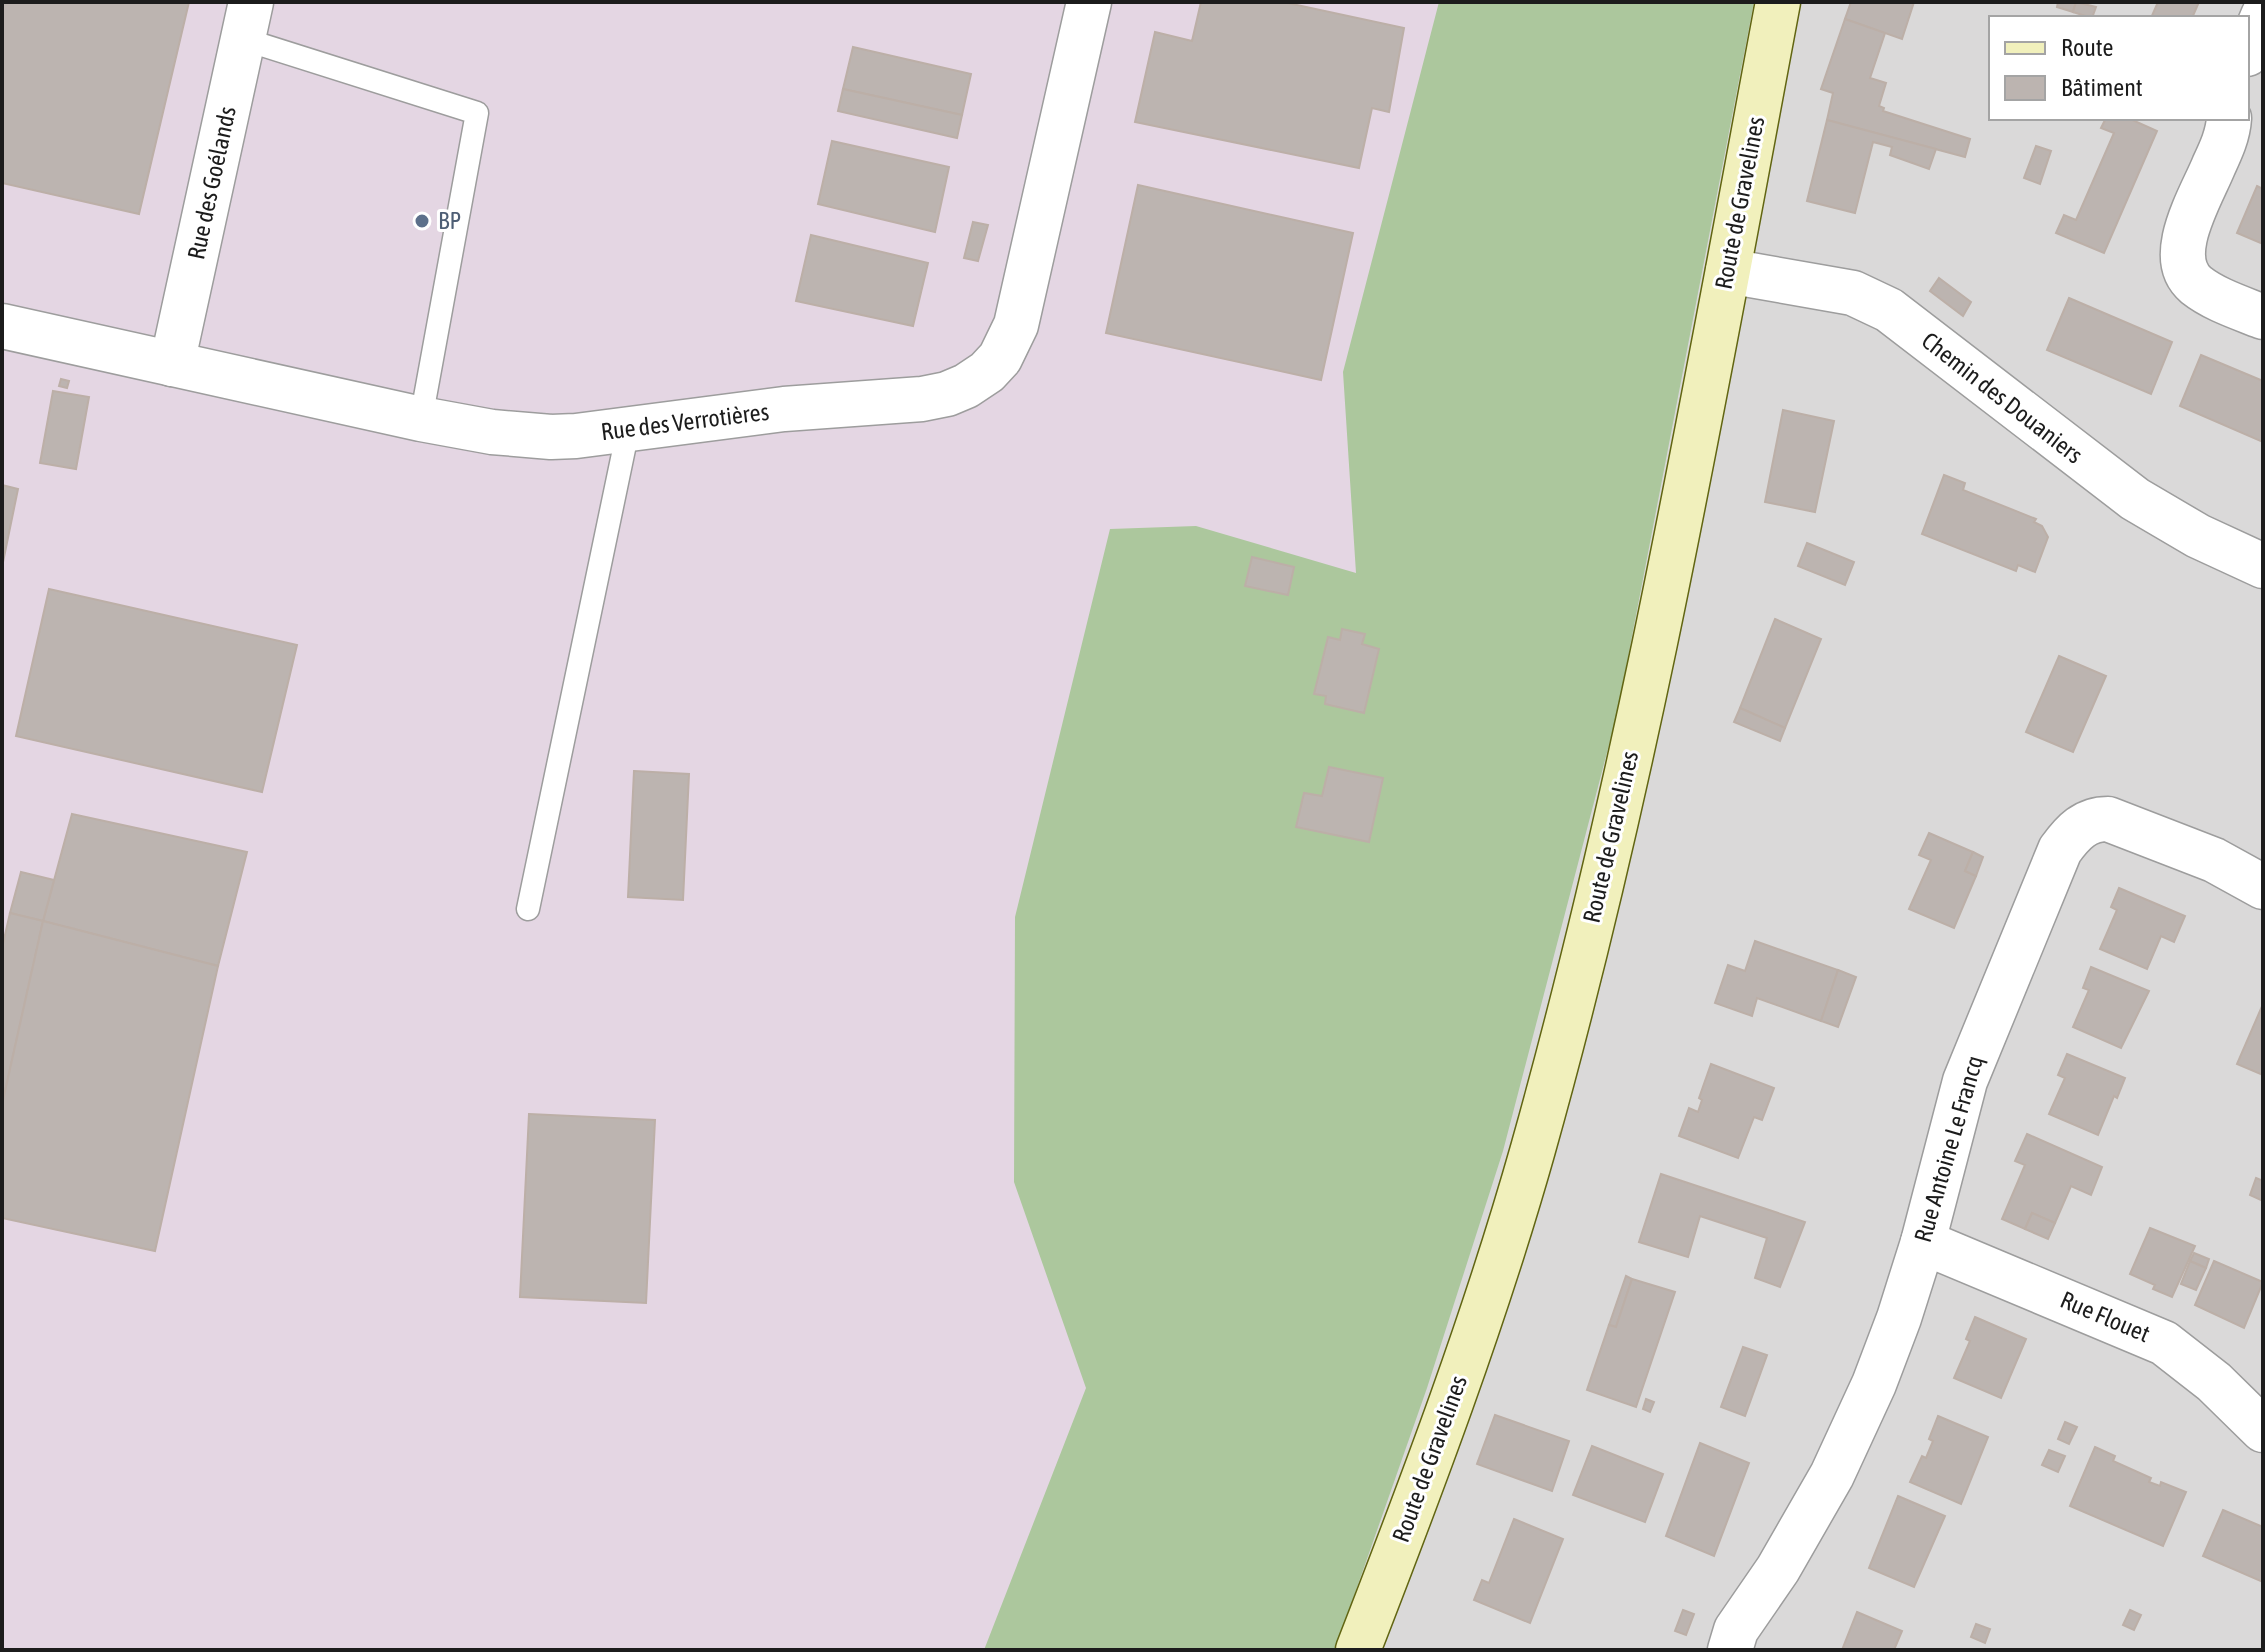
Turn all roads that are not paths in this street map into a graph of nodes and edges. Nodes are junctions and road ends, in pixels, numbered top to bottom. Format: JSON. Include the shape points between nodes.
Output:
{"nodes":[{"id":1,"x":1089,"y":2,"type":"edge"},
{"id":2,"x":1778,"y":2,"type":"edge"},
{"id":3,"x":2263,"y":16,"type":"edge"},
{"id":4,"x":247,"y":20,"type":"edge"},
{"id":5,"x":2249,"y":49,"type":"edge"},
{"id":6,"x":2229,"y":120,"type":"edge"},
{"id":7,"x":1728,"y":271,"type":"junction"},
{"id":8,"x":2263,"y":317,"type":"edge"},
{"id":9,"x":2,"y":326,"type":"edge"},
{"id":10,"x":172,"y":364,"type":"junction"},
{"id":11,"x":421,"y":419,"type":"junction"},
{"id":12,"x":628,"y":430,"type":"junction"},
{"id":13,"x":2263,"y":566,"type":"edge"},
{"id":14,"x":2263,"y":887,"type":"edge"},
{"id":15,"x":528,"y":909,"type":"dead end"},
{"id":16,"x":1923,"y":1242,"type":"junction"},
{"id":17,"x":2263,"y":1430,"type":"edge"},
{"id":18,"x":1358,"y":1650,"type":"edge"},
{"id":19,"x":1730,"y":1650,"type":"edge"}],
"edges":[{"from":1,"to":12,"type":"street","name":"Rue des Verrotières","via":[[1019,315],[1000,358],[987,372],[966,386],[922,399],[784,409]]},
{"from":2,"to":7,"type":"main road","name":"Route de Gravelines"},
{"from":3,"to":5,"type":"street"},
{"from":4,"to":10,"type":"street","name":"Rue des Goélands"},
{"from":4,"to":11,"type":"lane","via":[[477,113]]},
{"from":6,"to":8,"type":"street","via":[[2181,257],[2187,276],[2205,291]]},
{"from":7,"to":13,"type":"street","name":"Chemin des Douaniers","via":[[1871,300],[2135,499]]},
{"from":7,"to":18,"type":"main road","name":"Route de Gravelines","via":[[1659,628],[1560,1050],[1471,1347]]},
{"from":9,"to":10,"type":"street","name":"Rue des Verrotières"},
{"from":10,"to":11,"type":"street","name":"Rue des Verrotières"},
{"from":11,"to":12,"type":"street","name":"Rue des Verrotières","via":[[526,436]]},
{"from":12,"to":15,"type":"lane"},
{"from":14,"to":16,"type":"street","name":"Rue Antoine Le Francq","via":[[2214,860],[2121,822],[2094,819],[2070,837],[2060,850],[1965,1081]]},
{"from":16,"to":17,"type":"street","name":"Rue Flouet","via":[[2164,1343]]},
{"from":16,"to":19,"type":"street","name":"Rue Antoine Le Francq","via":[[1890,1343],[1848,1442],[1778,1569],[1736,1630]]}]}
